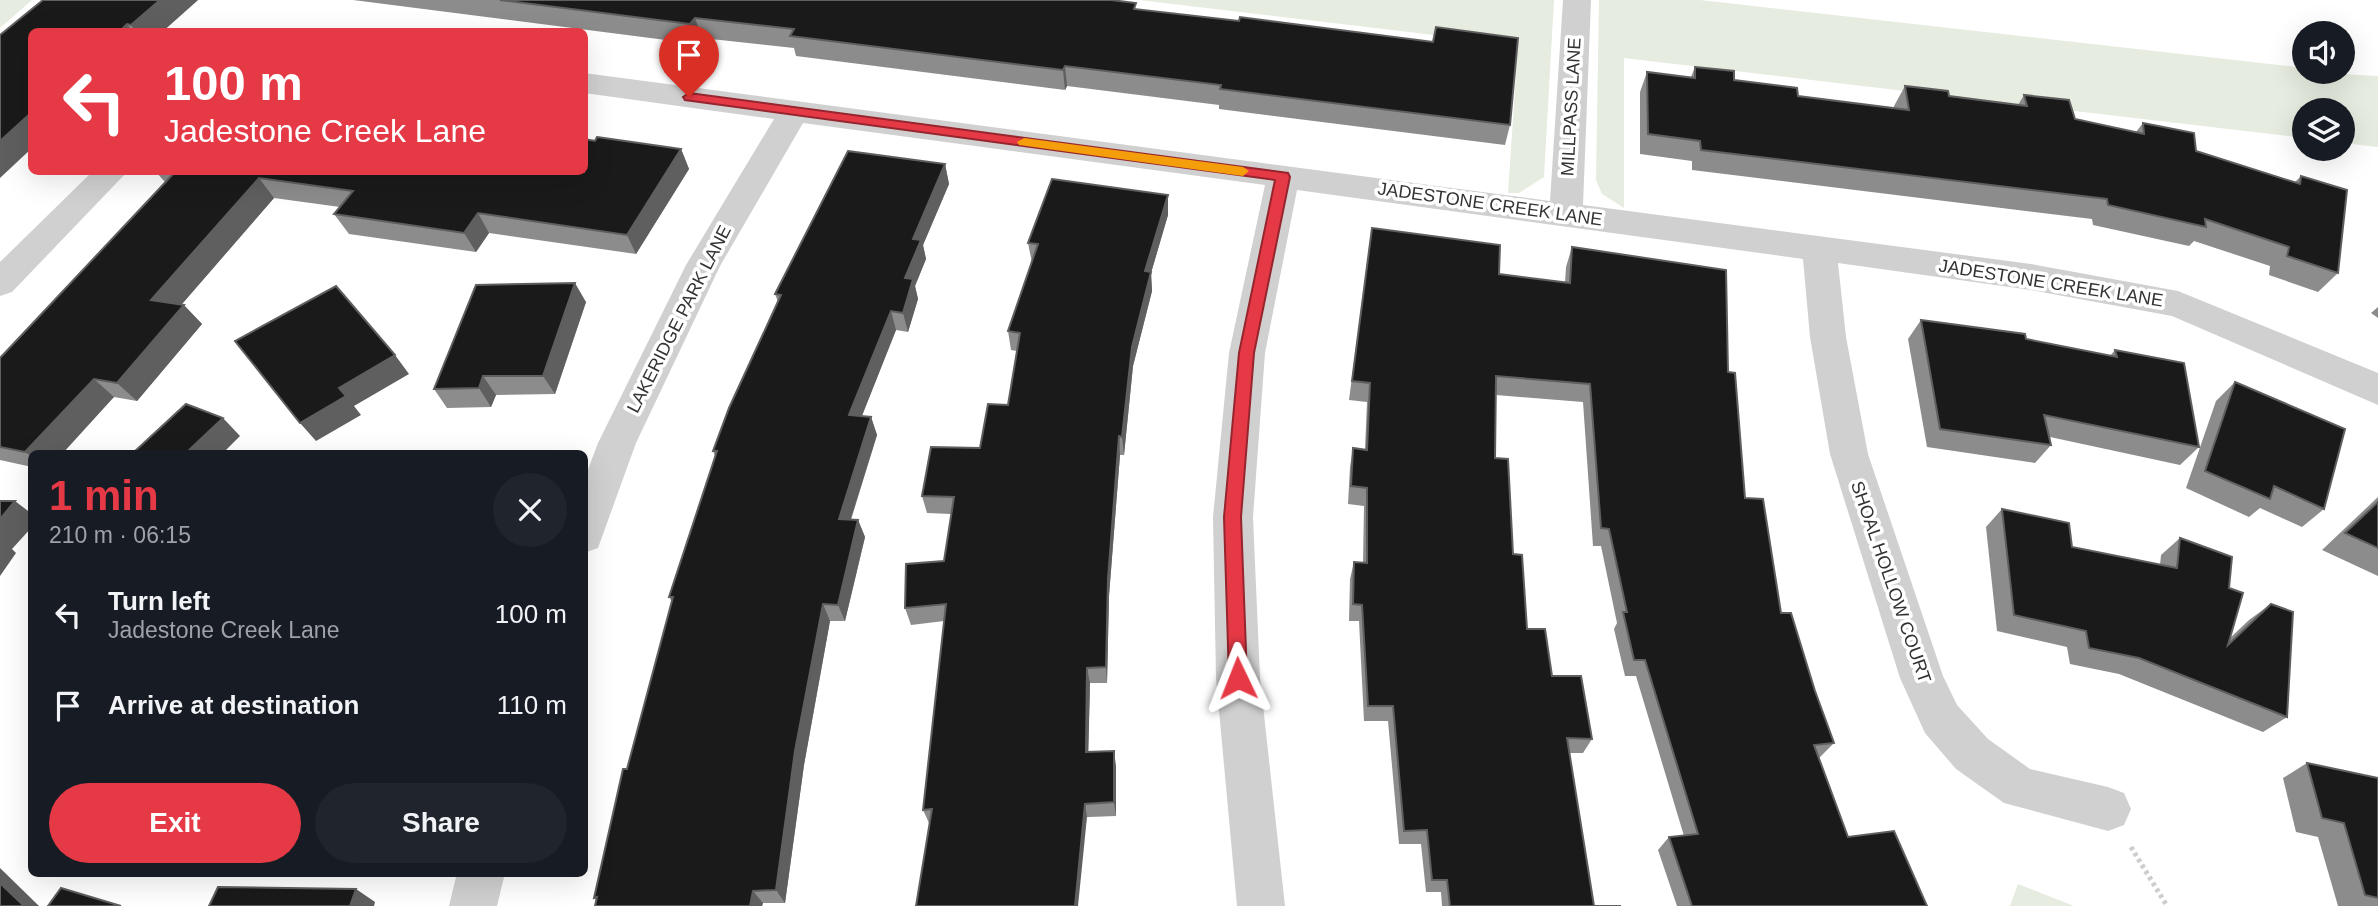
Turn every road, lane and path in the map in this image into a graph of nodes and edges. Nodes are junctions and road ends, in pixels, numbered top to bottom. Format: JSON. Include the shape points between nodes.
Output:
{"nodes":[{"id":1,"x":1577,"y":0,"type":"edge"},
{"id":2,"x":588,"y":84,"type":"edge"},
{"id":3,"x":794,"y":111,"type":"junction"},
{"id":4,"x":108,"y":175,"type":"edge"},
{"id":5,"x":1283,"y":177,"type":"junction"},
{"id":6,"x":1566,"y":214,"type":"junction"},
{"id":7,"x":1819,"y":249,"type":"junction"},
{"id":8,"x":0,"y":284,"type":"edge"},
{"id":9,"x":2378,"y":390,"type":"edge"},
{"id":10,"x":588,"y":523,"type":"edge"},
{"id":11,"x":2108,"y":809,"type":"joint"},
{"id":12,"x":480,"y":877,"type":"edge"},
{"id":13,"x":473,"y":906,"type":"edge"},
{"id":14,"x":1261,"y":906,"type":"edge"},
{"id":15,"x":2166,"y":906,"type":"edge"}],
"edges":[{"from":1,"to":6,"type":"street","name":"MILLPASS LANE"},
{"from":2,"to":3,"type":"street","name":"JADESTONE CREEK LANE"},
{"from":3,"to":5,"type":"street","name":"JADESTONE CREEK LANE"},
{"from":3,"to":10,"type":"street","name":"LAKERIDGE PARK LANE","via":[[703,265],[617,443]]},
{"from":4,"to":8,"type":"street"},
{"from":5,"to":6,"type":"street","name":"JADESTONE CREEK LANE"},
{"from":5,"to":14,"type":"street","via":[[1247,353],[1233,517],[1238,678]]},
{"from":6,"to":7,"type":"street","name":"JADESTONE CREEK LANE"},
{"from":7,"to":9,"type":"street","name":"JADESTONE CREEK LANE","via":[[2031,277],[2178,304]]},
{"from":7,"to":11,"type":"street","name":"SHOAL HOLLOW COURT","via":[[1828,337],[1849,454],[1922,678],[1941,719],[1972,754],[2020,788]]},
{"from":11,"to":15,"type":"path"},
{"from":12,"to":13,"type":"street"}]}
